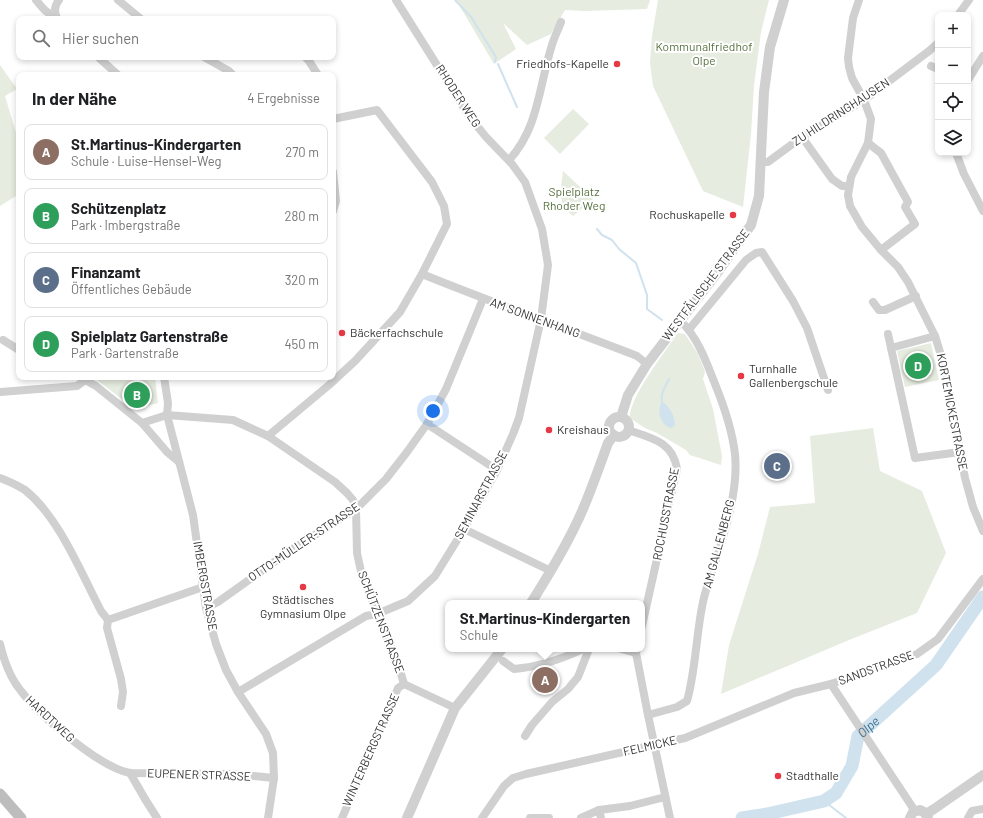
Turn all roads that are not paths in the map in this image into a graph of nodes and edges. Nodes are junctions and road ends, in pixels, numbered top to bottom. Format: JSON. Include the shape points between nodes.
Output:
{"nodes":[{"id":1,"x":36,"y":0,"type":"edge"},
{"id":2,"x":59,"y":0,"type":"edge"},
{"id":3,"x":118,"y":0,"type":"edge"},
{"id":4,"x":396,"y":0,"type":"edge"},
{"id":5,"x":784,"y":0,"type":"edge"},
{"id":6,"x":859,"y":0,"type":"edge"},
{"id":7,"x":969,"y":0,"type":"edge"},
{"id":8,"x":960,"y":12,"type":"edge"},
{"id":9,"x":54,"y":16,"type":"edge"},
{"id":10,"x":56,"y":16,"type":"edge"},
{"id":11,"x":137,"y":16,"type":"edge"},
{"id":12,"x":561,"y":22,"type":"dead end"},
{"id":13,"x":935,"y":45,"type":"edge"},
{"id":14,"x":983,"y":56,"type":"edge"},
{"id":15,"x":101,"y":60,"type":"edge"},
{"id":16,"x":209,"y":60,"type":"edge"},
{"id":17,"x":309,"y":60,"type":"edge"},
{"id":18,"x":115,"y":72,"type":"edge"},
{"id":19,"x":230,"y":72,"type":"edge"},
{"id":20,"x":316,"y":72,"type":"edge"},
{"id":21,"x":971,"y":75,"type":"edge"},
{"id":22,"x":864,"y":100,"type":"junction"},
{"id":23,"x":336,"y":118,"type":"edge"},
{"id":24,"x":802,"y":137,"type":"junction"},
{"id":25,"x":868,"y":143,"type":"junction"},
{"id":26,"x":957,"y":156,"type":"edge"},
{"id":27,"x":509,"y":160,"type":"junction"},
{"id":28,"x":761,"y":162,"type":"junction"},
{"id":29,"x":849,"y":186,"type":"junction"},
{"id":30,"x":527,"y":187,"type":"joint"},
{"id":31,"x":983,"y":211,"type":"edge"},
{"id":32,"x":880,"y":250,"type":"junction"},
{"id":33,"x":422,"y":274,"type":"junction"},
{"id":34,"x":916,"y":296,"type":"junction"},
{"id":35,"x":483,"y":299,"type":"junction"},
{"id":36,"x":873,"y":302,"type":"dead end"},
{"id":37,"x":541,"y":319,"type":"junction"},
{"id":38,"x":680,"y":320,"type":"junction"},
{"id":39,"x":688,"y":328,"type":"junction"},
{"id":40,"x":888,"y":334,"type":"dead end"},
{"id":41,"x":936,"y":336,"type":"junction"},
{"id":42,"x":3,"y":340,"type":"dead end"},
{"id":43,"x":16,"y":348,"type":"edge"},
{"id":44,"x":892,"y":348,"type":"junction"},
{"id":45,"x":647,"y":364,"type":"junction"},
{"id":46,"x":336,"y":379,"type":"edge"},
{"id":47,"x":81,"y":380,"type":"edge"},
{"id":48,"x":86,"y":380,"type":"edge"},
{"id":49,"x":165,"y":380,"type":"edge"},
{"id":50,"x":334,"y":380,"type":"edge"},
{"id":51,"x":828,"y":390,"type":"dead end"},
{"id":52,"x":0,"y":392,"type":"edge"},
{"id":53,"x":167,"y":414,"type":"junction"},
{"id":54,"x":621,"y":417,"type":"junction"},
{"id":55,"x":142,"y":423,"type":"junction"},
{"id":56,"x":427,"y":424,"type":"junction"},
{"id":57,"x":628,"y":430,"type":"junction"},
{"id":58,"x":614,"y":435,"type":"junction"},
{"id":59,"x":268,"y":436,"type":"junction"},
{"id":60,"x":960,"y":452,"type":"junction"},
{"id":61,"x":178,"y":462,"type":"junction"},
{"id":62,"x":497,"y":470,"type":"junction"},
{"id":63,"x":0,"y":478,"type":"edge"},
{"id":64,"x":356,"y":509,"type":"junction"},
{"id":65,"x":464,"y":529,"type":"junction"},
{"id":66,"x":983,"y":531,"type":"edge"},
{"id":67,"x":551,"y":571,"type":"junction"},
{"id":68,"x":983,"y":580,"type":"edge"},
{"id":69,"x":203,"y":587,"type":"junction"},
{"id":70,"x":533,"y":600,"type":"edge"},
{"id":71,"x":206,"y":608,"type":"junction"},
{"id":72,"x":645,"y":613,"type":"edge"},
{"id":73,"x":377,"y":614,"type":"junction"},
{"id":74,"x":108,"y":620,"type":"junction"},
{"id":75,"x":0,"y":644,"type":"edge"},
{"id":76,"x":500,"y":652,"type":"edge"},
{"id":77,"x":577,"y":652,"type":"edge"},
{"id":78,"x":588,"y":652,"type":"edge"},
{"id":79,"x":636,"y":652,"type":"edge"},
{"id":80,"x":2,"y":658,"type":"edge"},
{"id":81,"x":503,"y":661,"type":"dead end"},
{"id":82,"x":404,"y":684,"type":"junction"},
{"id":83,"x":831,"y":684,"type":"junction"},
{"id":84,"x":238,"y":692,"type":"junction"},
{"id":85,"x":121,"y":706,"type":"dead end"},
{"id":86,"x":454,"y":708,"type":"junction"},
{"id":87,"x":648,"y":715,"type":"junction"},
{"id":88,"x":525,"y":736,"type":"dead end"},
{"id":89,"x":654,"y":745,"type":"junction"},
{"id":90,"x":127,"y":772,"type":"junction"},
{"id":91,"x":983,"y":775,"type":"edge"},
{"id":92,"x":274,"y":778,"type":"junction"},
{"id":93,"x":0,"y":794,"type":"edge"},
{"id":94,"x":665,"y":796,"type":"junction"},
{"id":95,"x":983,"y":809,"type":"edge"},
{"id":96,"x":600,"y":814,"type":"edge"},
{"id":97,"x":912,"y":814,"type":"edge"},
{"id":98,"x":927,"y":816,"type":"edge"},
{"id":99,"x":20,"y":818,"type":"edge"},
{"id":100,"x":157,"y":818,"type":"edge"},
{"id":101,"x":268,"y":818,"type":"edge"},
{"id":102,"x":342,"y":818,"type":"edge"},
{"id":103,"x":407,"y":818,"type":"edge"},
{"id":104,"x":482,"y":818,"type":"edge"},
{"id":105,"x":530,"y":818,"type":"edge"},
{"id":106,"x":549,"y":818,"type":"edge"},
{"id":107,"x":581,"y":818,"type":"edge"},
{"id":108,"x":670,"y":818,"type":"edge"},
{"id":109,"x":968,"y":818,"type":"edge"}],
"edges":[{"from":1,"to":9,"type":"street","via":[[46,12]]},
{"from":2,"to":10,"type":"street","via":[[55,7]]},
{"from":3,"to":11,"type":"street"},
{"from":4,"to":27,"type":"street","name":"RHODER WEG","via":[[469,116]]},
{"from":5,"to":28,"type":"street","name":"WESTFÄLISCHE STRASSE","via":[[770,47],[764,92]]},
{"from":6,"to":22,"type":"street","via":[[853,18],[848,67]]},
{"from":7,"to":8,"type":"street"},
{"from":12,"to":27,"type":"street","via":[[552,46],[535,116]]},
{"from":13,"to":22,"type":"street","name":"ZU HILDRINGHAUSEN"},
{"from":14,"to":21,"type":"street"},
{"from":15,"to":18,"type":"street"},
{"from":16,"to":19,"type":"street"},
{"from":17,"to":20,"type":"street"},
{"from":22,"to":24,"type":"street","name":"ZU HILDRINGHAUSEN"},
{"from":22,"to":25,"type":"street","via":[[871,119]]},
{"from":23,"to":33,"type":"street","via":[[377,110],[432,182],[444,206],[447,224]]},
{"from":24,"to":28,"type":"street","name":"ZU HILDRINGHAUSEN","via":[[768,162]]},
{"from":24,"to":29,"type":"street","via":[[832,179],[842,186]]},
{"from":25,"to":29,"type":"street"},
{"from":25,"to":32,"type":"street","via":[[881,153],[908,202],[905,208],[915,224]]},
{"from":26,"to":31,"type":"street"},
{"from":27,"to":30,"type":"street","name":"RHODER WEG"},
{"from":28,"to":38,"type":"street","name":"WESTFÄLISCHE STRASSE","via":[[759,196],[751,225]]},
{"from":29,"to":32,"type":"street","name":"KORTEMICKESTRASSE","via":[[850,206]]},
{"from":30,"to":37,"type":"street","name":"SEMINARSTRASSE","via":[[542,229],[548,265]]},
{"from":32,"to":34,"type":"street","name":"KORTEMICKESTRASSE","via":[[898,267]]},
{"from":33,"to":35,"type":"street","name":"AM SONNENHANG"},
{"from":33,"to":46,"type":"street","via":[[400,312]]},
{"from":34,"to":36,"type":"street","via":[[885,310],[879,310]]},
{"from":34,"to":41,"type":"street","name":"KORTEMICKESTRASSE"},
{"from":35,"to":37,"type":"street","name":"AM SONNENHANG"},
{"from":35,"to":56,"type":"street","name":"OTTO-MÜLLER-STRASSE","via":[[446,389]]},
{"from":37,"to":45,"type":"street","name":"AM SONNENHANG","via":[[636,356]]},
{"from":37,"to":62,"type":"street","name":"SEMINARSTRASSE","via":[[519,418]]},
{"from":38,"to":39,"type":"street","name":"AM GALLENBERG"},
{"from":38,"to":45,"type":"street","name":"WESTFÄLISCHE STRASSE"},
{"from":39,"to":51,"type":"street","via":[[704,313],[746,260],[756,252],[762,252],[800,313]]},
{"from":39,"to":87,"type":"street","name":"AM GALLENBERG","via":[[710,370],[731,432],[735,455],[732,503],[703,602],[693,679],[687,701],[677,707]]},
{"from":40,"to":44,"type":"street"},
{"from":41,"to":44,"type":"street"},
{"from":41,"to":60,"type":"street","name":"KORTEMICKESTRASSE"},
{"from":42,"to":43,"type":"street"},
{"from":44,"to":60,"type":"street","via":[[915,458]]},
{"from":45,"to":54,"type":"street","name":"WESTFÄLISCHE STRASSE","via":[[628,395]]},
{"from":47,"to":52,"type":"street","via":[[77,386]]},
{"from":48,"to":55,"type":"street"},
{"from":49,"to":53,"type":"street","name":"IMBERGSTRASSE"},
{"from":50,"to":59,"type":"street"},
{"from":53,"to":55,"type":"street"},
{"from":53,"to":59,"type":"street","via":[[233,420]]},
{"from":53,"to":61,"type":"street","name":"IMBERGSTRASSE"},
{"from":54,"to":57,"type":"street","via":[[627,421]]},
{"from":54,"to":58,"type":"street","via":[[610,422]]},
{"from":55,"to":61,"type":"street"},
{"from":56,"to":62,"type":"street"},
{"from":56,"to":64,"type":"street","name":"OTTO-MÜLLER-STRASSE","via":[[386,479]]},
{"from":57,"to":58,"type":"street","via":[[623,435]]},
{"from":57,"to":72,"type":"street","name":"ROCHUSSTRASSE","via":[[670,449],[677,470]]},
{"from":58,"to":67,"type":"street","via":[[608,443],[582,510]]},
{"from":59,"to":64,"type":"street","via":[[335,482],[352,500]]},
{"from":60,"to":66,"type":"street","name":"KORTEMICKESTRASSE","via":[[973,507]]},
{"from":61,"to":69,"type":"street","name":"IMBERGSTRASSE","via":[[193,515]]},
{"from":62,"to":65,"type":"street","name":"SEMINARSTRASSE"},
{"from":63,"to":74,"type":"street","via":[[24,490],[53,520]]},
{"from":64,"to":71,"type":"street","name":"OTTO-MÜLLER-STRASSE"},
{"from":64,"to":73,"type":"street","name":"SCHÜTZENSTRASSE","via":[[360,569]]},
{"from":65,"to":67,"type":"street"},
{"from":65,"to":73,"type":"street","name":"SEMINARSTRASSE","via":[[435,576],[408,601]]},
{"from":67,"to":70,"type":"street"},
{"from":68,"to":83,"type":"street","name":"SANDSTRASSE","via":[[938,639],[926,648],[908,657]]},
{"from":69,"to":71,"type":"street","name":"IMBERGSTRASSE"},
{"from":69,"to":74,"type":"street"},
{"from":71,"to":84,"type":"street","name":"IMBERGSTRASSE","via":[[226,670]]},
{"from":73,"to":82,"type":"street","name":"SCHÜTZENSTRASSE"},
{"from":73,"to":84,"type":"street","name":"SEMINARSTRASSE","via":[[366,616]]},
{"from":74,"to":85,"type":"street","via":[[107,628],[123,692]]},
{"from":75,"to":80,"type":"street","name":"HARDTWEG"},
{"from":76,"to":86,"type":"street"},
{"from":77,"to":81,"type":"street","via":[[568,657],[524,668],[514,669]]},
{"from":78,"to":88,"type":"street","via":[[578,677],[552,702]]},
{"from":79,"to":87,"type":"street"},
{"from":80,"to":90,"type":"street","name":"HARDTWEG","via":[[21,691],[51,722],[88,752]]},
{"from":82,"to":86,"type":"street","name":"SCHÜTZENSTRASSE"},
{"from":82,"to":102,"type":"street","name":"WINTERBERGSTRASSE","via":[[398,688]]},
{"from":83,"to":89,"type":"street","name":"FELMICKE","via":[[794,693],[684,738]]},
{"from":83,"to":97,"type":"street"},
{"from":84,"to":92,"type":"street","name":"IMBERGSTRASSE","via":[[266,734],[273,753]]},
{"from":86,"to":103,"type":"street"},
{"from":87,"to":89,"type":"street"},
{"from":89,"to":94,"type":"street"},
{"from":89,"to":104,"type":"street","name":"FELMICKE","via":[[513,778],[504,786]]},
{"from":90,"to":92,"type":"street","name":"EUPENER STRASSE","via":[[233,774]]},
{"from":90,"to":100,"type":"street"},
{"from":91,"to":98,"type":"street"},
{"from":92,"to":101,"type":"street","name":"IMBERGSTRASSE"},
{"from":93,"to":99,"type":"main road"},
{"from":94,"to":96,"type":"street"},
{"from":94,"to":108,"type":"street"},
{"from":95,"to":109,"type":"street","via":[[972,810]]},
{"from":96,"to":107,"type":"street"},
{"from":97,"to":98,"type":"street","via":[[920,810]]},
{"from":105,"to":106,"type":"street"}]}
